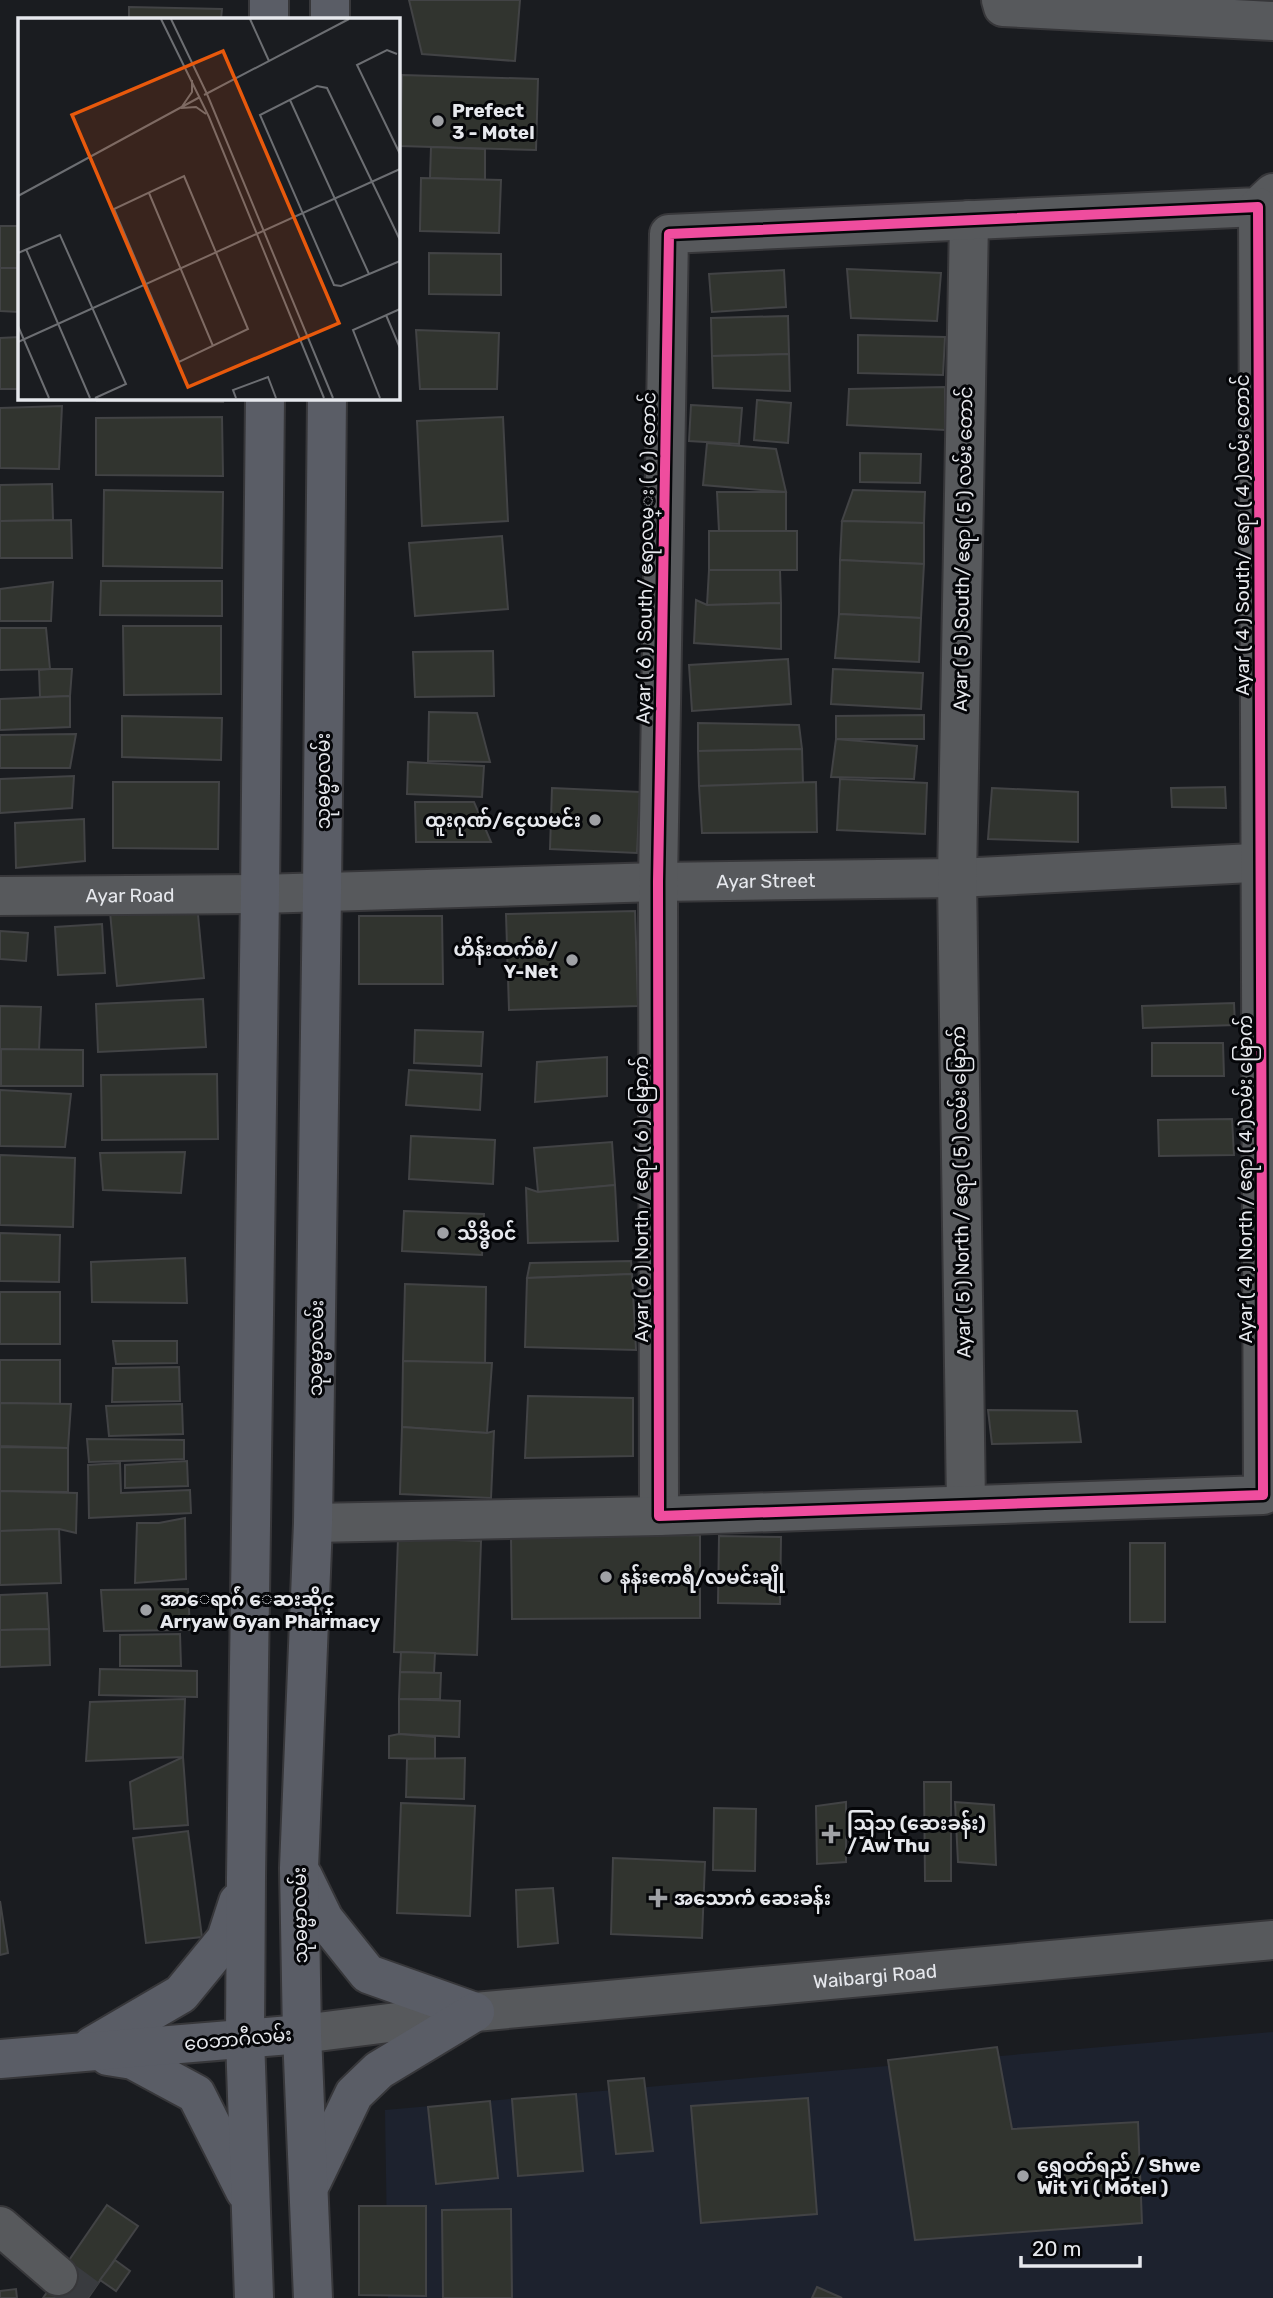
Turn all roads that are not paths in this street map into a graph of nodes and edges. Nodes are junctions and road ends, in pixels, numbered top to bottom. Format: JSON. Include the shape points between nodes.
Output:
{"nodes":[{"id":1,"x":269,"y":0,"type":"edge"},
{"id":2,"x":330,"y":0,"type":"edge"},
{"id":3,"x":1001,"y":0,"type":"edge"},
{"id":4,"x":269,"y":18,"type":"edge"},
{"id":5,"x":330,"y":18,"type":"edge"},
{"id":6,"x":1273,"y":21,"type":"edge"},
{"id":7,"x":1266,"y":200,"type":"edge"},
{"id":8,"x":969,"y":220,"type":"junction"},
{"id":9,"x":265,"y":399,"type":"edge"},
{"id":10,"x":327,"y":399,"type":"edge"},
{"id":11,"x":1267,"y":863,"type":"edge"},
{"id":12,"x":957,"y":878,"type":"junction"},
{"id":13,"x":657,"y":882,"type":"junction"},
{"id":14,"x":322,"y":892,"type":"junction"},
{"id":15,"x":260,"y":894,"type":"junction"},
{"id":16,"x":0,"y":896,"type":"edge"},
{"id":17,"x":965,"y":1505,"type":"junction"},
{"id":18,"x":659,"y":1516,"type":"junction"},
{"id":19,"x":313,"y":1523,"type":"junction"},
{"id":20,"x":299,"y":1868,"type":"junction"},
{"id":21,"x":246,"y":1878,"type":"junction"},
{"id":22,"x":1273,"y":1940,"type":"edge"},
{"id":23,"x":475,"y":2012,"type":"junction"},
{"id":24,"x":302,"y":2034,"type":"junction"},
{"id":25,"x":245,"y":2038,"type":"junction"},
{"id":26,"x":81,"y":2052,"type":"junction"},
{"id":27,"x":0,"y":2059,"type":"edge"},
{"id":28,"x":309,"y":2186,"type":"junction"},
{"id":29,"x":251,"y":2203,"type":"junction"},
{"id":30,"x":0,"y":2226,"type":"edge"},
{"id":31,"x":58,"y":2276,"type":"tunnel mouth"},
{"id":32,"x":254,"y":2298,"type":"edge"},
{"id":33,"x":313,"y":2298,"type":"edge"}],
"edges":[{"from":1,"to":4,"type":"main road"},
{"from":2,"to":5,"type":"main road"},
{"from":3,"to":6,"type":"street","via":[[1003,7]]},
{"from":7,"to":8,"type":"street"},
{"from":7,"to":11,"type":"street","name":"Ayar ( 4 ) South/ ဧရာ ( 4 )လမ်း တောင်"},
{"from":8,"to":12,"type":"street","name":"Ayar ( 5 ) South/ ဧရာ ( 5 ) လမ်း တောင်"},
{"from":8,"to":13,"type":"street","name":"Ayar ( 6 ) South/ ဧရာလမ္း ( 6 ) တောင်","via":[[669,234]]},
{"from":9,"to":15,"type":"main road"},
{"from":10,"to":14,"type":"main road","name":"သုဓမ္မာလမ်း"},
{"from":11,"to":12,"type":"street","name":"Ayar Street"},
{"from":11,"to":17,"type":"street","name":"Ayar ( 4 ) North / ဧရာ ( 4 )လမ်း မြောက်","via":[[1263,1495]]},
{"from":12,"to":13,"type":"street","name":"Ayar Street"},
{"from":12,"to":17,"type":"street","name":"Ayar ( 5 ) North / ဧရာ ( 5 ) လမ်း မြောက်"},
{"from":13,"to":14,"type":"street","name":"Ayar Street"},
{"from":13,"to":18,"type":"street","name":"Ayar ( 6 ) North / ဧရာ ( 6 ) မြောက်"},
{"from":14,"to":15,"type":"street","name":"Ayar Street"},
{"from":14,"to":19,"type":"main road","name":"သုဓမ္မာလမ်း"},
{"from":15,"to":16,"type":"street","name":"Ayar Road"},
{"from":15,"to":21,"type":"main road"},
{"from":17,"to":18,"type":"street"},
{"from":18,"to":19,"type":"street"},
{"from":19,"to":20,"type":"main road","name":"သုဓမ္မာလမ်း"},
{"from":20,"to":23,"type":"main road","via":[[324,1919],[368,1974]]},
{"from":20,"to":24,"type":"main road","name":"သုဓမ္မာလမ်း"},
{"from":21,"to":25,"type":"main road"},
{"from":21,"to":26,"type":"main road","via":[[226,1939],[181,1994]]},
{"from":22,"to":23,"type":"street","name":"Waibargi Road"},
{"from":23,"to":24,"type":"street","name":"ဝေဘာဂီလမ်း"},
{"from":23,"to":28,"type":"main road","via":[[379,2070],[354,2094]]},
{"from":24,"to":25,"type":"main road","name":"ဝေဘာဂီလမ်း"},
{"from":24,"to":28,"type":"main road","name":"သုဓမ္မာလမ်း"},
{"from":25,"to":26,"type":"main road","name":"ဝေဘာဂီလမ်း"},
{"from":25,"to":29,"type":"main road"},
{"from":26,"to":27,"type":"main road","name":"ဝေဘာဂီလမ်း"},
{"from":26,"to":29,"type":"main road","via":[[133,2060],[196,2094]]},
{"from":28,"to":33,"type":"main road","name":"သုဓမ္မာလမ်း"},
{"from":29,"to":32,"type":"main road"},
{"from":30,"to":31,"type":"street"}]}
